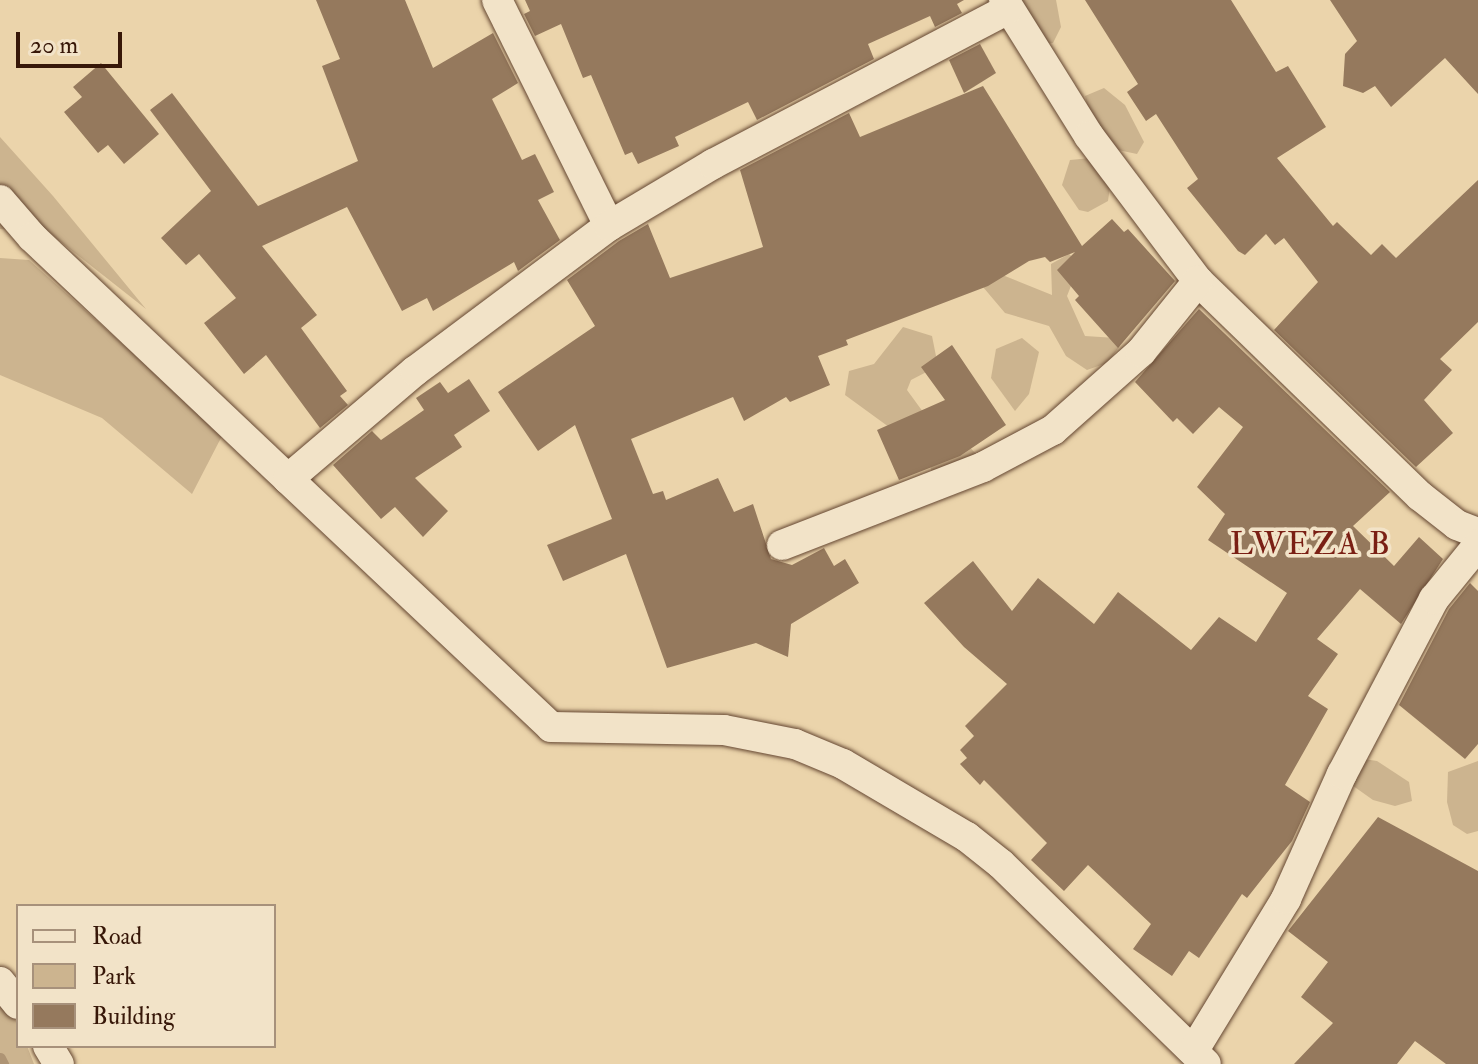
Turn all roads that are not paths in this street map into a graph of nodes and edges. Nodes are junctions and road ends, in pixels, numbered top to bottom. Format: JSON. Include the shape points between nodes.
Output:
{"nodes":[{"id":1,"x":497,"y":0,"type":"edge"},
{"id":2,"x":1006,"y":4,"type":"edge"},
{"id":3,"x":0,"y":200,"type":"edge"},
{"id":4,"x":609,"y":226,"type":"junction"},
{"id":5,"x":1198,"y":281,"type":"junction"},
{"id":6,"x":288,"y":479,"type":"junction"},
{"id":7,"x":1478,"y":533,"type":"edge"},
{"id":8,"x":782,"y":545,"type":"dead end"},
{"id":9,"x":1478,"y":545,"type":"edge"},
{"id":10,"x":0,"y":982,"type":"edge"},
{"id":11,"x":16,"y":1002,"type":"edge"},
{"id":12,"x":1200,"y":1057,"type":"edge"}],
"edges":[{"from":1,"to":4,"type":"street"},
{"from":2,"to":4,"type":"street"},
{"from":2,"to":5,"type":"street","via":[[1089,136]]},
{"from":3,"to":6,"type":"street","via":[[32,237]]},
{"from":4,"to":6,"type":"street","via":[[415,371]]},
{"from":5,"to":7,"type":"street","via":[[1420,496],[1457,525]]},
{"from":5,"to":8,"type":"street","via":[[1141,352],[1053,430],[983,467]]},
{"from":6,"to":12,"type":"street","via":[[551,727],[724,730],[795,744],[843,764],[967,837],[1001,864]]},
{"from":9,"to":12,"type":"street","via":[[1434,599],[1342,774],[1286,899]]},
{"from":10,"to":11,"type":"street"}]}
